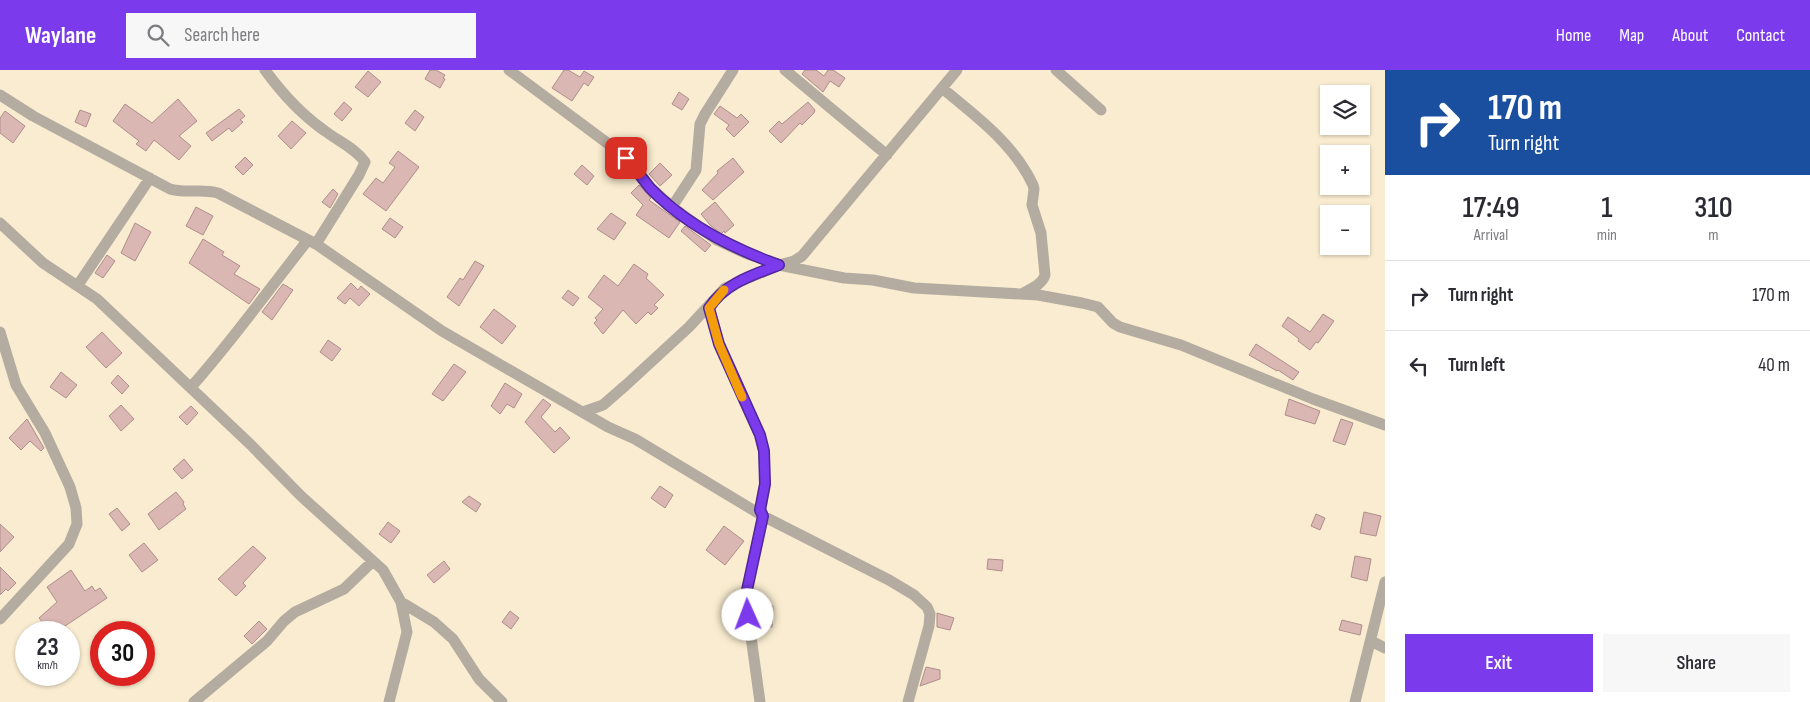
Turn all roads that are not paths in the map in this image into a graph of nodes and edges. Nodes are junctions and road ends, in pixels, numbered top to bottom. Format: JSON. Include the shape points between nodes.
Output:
{"nodes":[{"id":1,"x":265,"y":70,"type":"edge"},
{"id":2,"x":509,"y":70,"type":"edge"},
{"id":3,"x":733,"y":70,"type":"edge"},
{"id":4,"x":785,"y":70,"type":"edge"},
{"id":5,"x":958,"y":70,"type":"edge"},
{"id":6,"x":1056,"y":70,"type":"edge"},
{"id":7,"x":942,"y":88,"type":"junction"},
{"id":8,"x":0,"y":95,"type":"edge"},
{"id":9,"x":1101,"y":110,"type":"dead end"},
{"id":10,"x":887,"y":155,"type":"junction"},
{"id":11,"x":150,"y":178,"type":"junction"},
{"id":12,"x":672,"y":207,"type":"junction"},
{"id":13,"x":0,"y":223,"type":"edge"},
{"id":14,"x":312,"y":242,"type":"junction"},
{"id":15,"x":779,"y":265,"type":"junction"},
{"id":16,"x":78,"y":285,"type":"junction"},
{"id":17,"x":1022,"y":294,"type":"junction"},
{"id":18,"x":709,"y":308,"type":"junction"},
{"id":19,"x":0,"y":332,"type":"edge"},
{"id":20,"x":191,"y":388,"type":"junction"},
{"id":21,"x":583,"y":412,"type":"junction"},
{"id":22,"x":1385,"y":425,"type":"edge"},
{"id":23,"x":763,"y":516,"type":"junction"},
{"id":24,"x":373,"y":561,"type":"junction"},
{"id":25,"x":1385,"y":582,"type":"edge"},
{"id":26,"x":401,"y":602,"type":"junction"},
{"id":27,"x":0,"y":619,"type":"edge"},
{"id":28,"x":1372,"y":641,"type":"junction"},
{"id":29,"x":1385,"y":648,"type":"edge"},
{"id":30,"x":194,"y":702,"type":"edge"},
{"id":31,"x":390,"y":702,"type":"edge"},
{"id":32,"x":502,"y":702,"type":"edge"},
{"id":33,"x":760,"y":702,"type":"edge"},
{"id":34,"x":908,"y":702,"type":"edge"},
{"id":35,"x":1355,"y":702,"type":"edge"}],
"edges":[{"from":1,"to":14,"type":"street","via":[[302,112],[365,162]]},
{"from":2,"to":12,"type":"street","via":[[626,158],[650,188]]},
{"from":3,"to":12,"type":"street","via":[[704,114],[699,130],[696,170]]},
{"from":4,"to":10,"type":"street"},
{"from":5,"to":7,"type":"street"},
{"from":6,"to":9,"type":"street"},
{"from":7,"to":10,"type":"street"},
{"from":7,"to":17,"type":"street","via":[[1018,157],[1033,185],[1032,205],[1041,233],[1045,275],[1044,280]]},
{"from":8,"to":11,"type":"street"},
{"from":10,"to":15,"type":"street","via":[[802,256],[794,262]]},
{"from":11,"to":14,"type":"street","via":[[183,193],[205,190],[218,193]]},
{"from":11,"to":16,"type":"street"},
{"from":12,"to":15,"type":"street","via":[[717,240]]},
{"from":13,"to":16,"type":"street","via":[[43,263]]},
{"from":14,"to":20,"type":"street","via":[[255,306],[236,335]]},
{"from":14,"to":21,"type":"street","via":[[442,331]]},
{"from":15,"to":17,"type":"street","via":[[914,288]]},
{"from":15,"to":18,"type":"street","via":[[725,288]]},
{"from":16,"to":20,"type":"street"},
{"from":17,"to":22,"type":"street","via":[[1098,307],[1120,328],[1181,346],[1313,400]]},
{"from":18,"to":21,"type":"street","via":[[603,405]]},
{"from":18,"to":23,"type":"street","via":[[719,344],[760,435],[764,451],[765,484],[760,510]]},
{"from":19,"to":27,"type":"street","via":[[16,385],[45,433],[70,487],[77,524],[69,544]]},
{"from":20,"to":24,"type":"street"},
{"from":21,"to":23,"type":"street","via":[[635,439]]},
{"from":23,"to":33,"type":"street","via":[[747,590]]},
{"from":23,"to":34,"type":"street","via":[[889,580],[927,607],[929,626]]},
{"from":24,"to":26,"type":"street","via":[[389,577]]},
{"from":24,"to":30,"type":"street","via":[[344,589],[295,612],[260,647]]},
{"from":25,"to":28,"type":"street"},
{"from":26,"to":31,"type":"street","via":[[407,632]]},
{"from":26,"to":32,"type":"street","via":[[434,622],[453,639],[479,679]]},
{"from":28,"to":29,"type":"street"},
{"from":28,"to":35,"type":"street"}]}
